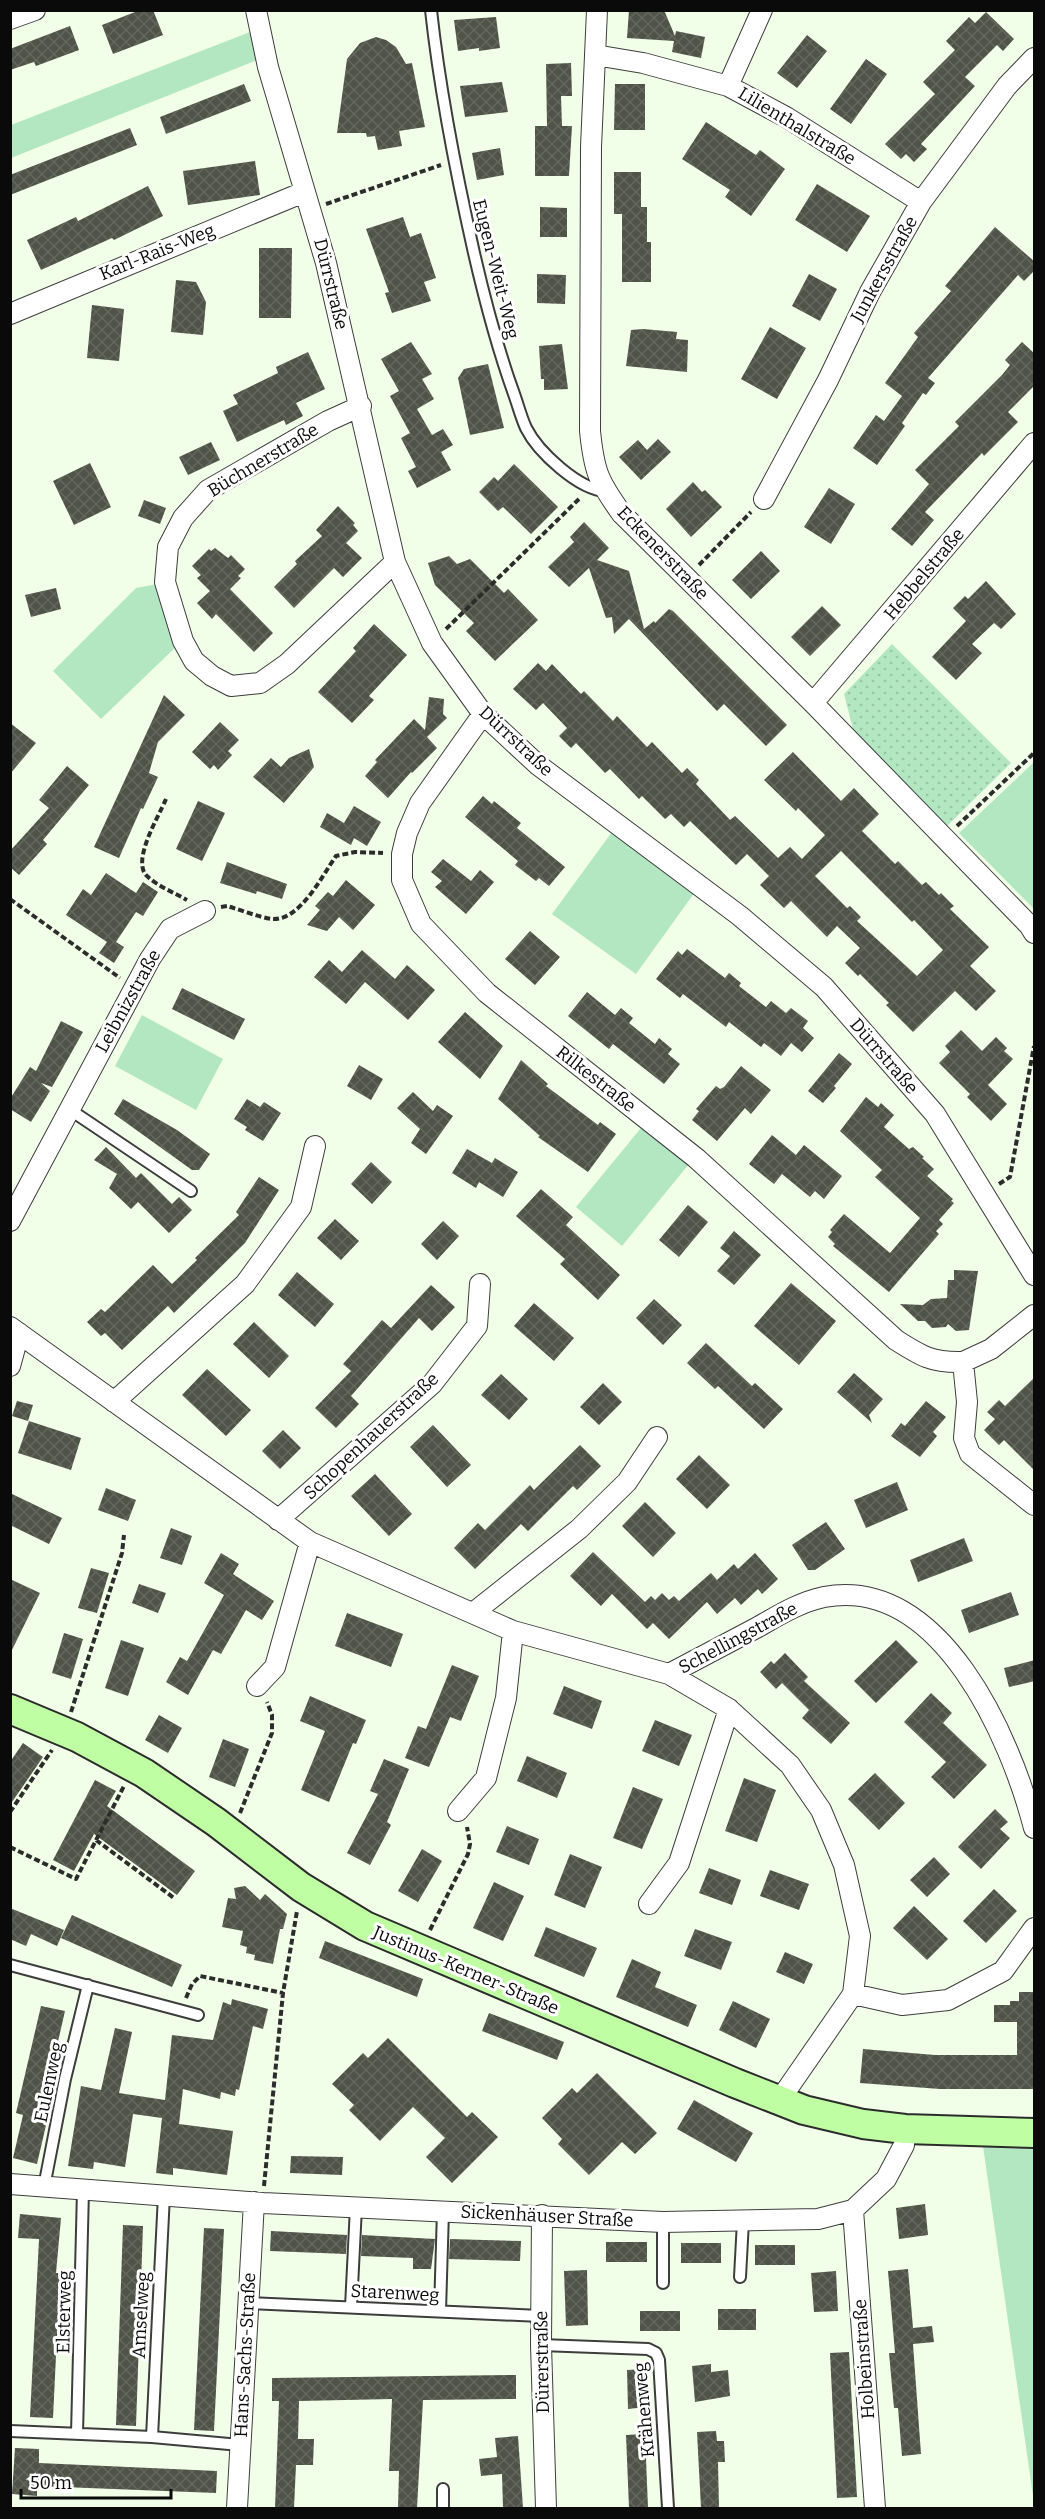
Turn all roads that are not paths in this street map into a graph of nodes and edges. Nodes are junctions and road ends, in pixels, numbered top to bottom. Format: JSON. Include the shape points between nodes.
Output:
{"nodes":[{"id":1,"x":35,"y":10,"type":"edge"},
{"id":2,"x":256,"y":10,"type":"edge"},
{"id":3,"x":431,"y":10,"type":"edge"},
{"id":4,"x":597,"y":10,"type":"edge"},
{"id":5,"x":762,"y":10,"type":"edge"},
{"id":6,"x":10,"y":19,"type":"edge"},
{"id":7,"x":595,"y":55,"type":"junction"},
{"id":8,"x":1035,"y":58,"type":"edge"},
{"id":9,"x":728,"y":86,"type":"junction"},
{"id":10,"x":307,"y":201,"type":"junction"},
{"id":11,"x":921,"y":202,"type":"junction"},
{"id":12,"x":10,"y":314,"type":"edge"},
{"id":13,"x":361,"y":406,"type":"junction"},
{"id":14,"x":1035,"y":443,"type":"edge"},
{"id":15,"x":598,"y":490,"type":"junction"},
{"id":16,"x":764,"y":499,"type":"road end"},
{"id":17,"x":396,"y":562,"type":"junction"},
{"id":18,"x":813,"y":703,"type":"junction"},
{"id":19,"x":483,"y":714,"type":"junction"},
{"id":20,"x":205,"y":911,"type":"road end"},
{"id":21,"x":1035,"y":933,"type":"edge"},
{"id":22,"x":69,"y":1109,"type":"junction"},
{"id":23,"x":315,"y":1146,"type":"dead end"},
{"id":24,"x":192,"y":1191,"type":"dead end"},
{"id":25,"x":10,"y":1221,"type":"edge"},
{"id":26,"x":1035,"y":1275,"type":"edge"},
{"id":27,"x":480,"y":1284,"type":"dead end"},
{"id":28,"x":1035,"y":1315,"type":"edge"},
{"id":29,"x":14,"y":1330,"type":"edge"},
{"id":30,"x":963,"y":1362,"type":"junction"},
{"id":31,"x":10,"y":1366,"type":"edge"},
{"id":32,"x":114,"y":1402,"type":"junction"},
{"id":33,"x":657,"y":1437,"type":"dead end"},
{"id":34,"x":1035,"y":1505,"type":"edge"},
{"id":35,"x":278,"y":1520,"type":"junction"},
{"id":36,"x":310,"y":1542,"type":"junction"},
{"id":37,"x":473,"y":1613,"type":"junction"},
{"id":38,"x":513,"y":1630,"type":"junction"},
{"id":39,"x":669,"y":1674,"type":"junction"},
{"id":40,"x":257,"y":1686,"type":"road end"},
{"id":41,"x":729,"y":1708,"type":"junction"},
{"id":42,"x":10,"y":1709,"type":"edge"},
{"id":43,"x":458,"y":1811,"type":"road end"},
{"id":44,"x":1035,"y":1828,"type":"edge"},
{"id":45,"x":649,"y":1904,"type":"dead end"},
{"id":46,"x":1035,"y":1928,"type":"edge"},
{"id":47,"x":10,"y":1965,"type":"edge"},
{"id":48,"x":88,"y":1985,"type":"junction"},
{"id":49,"x":854,"y":1994,"type":"junction"},
{"id":50,"x":198,"y":2015,"type":"dead end"},
{"id":51,"x":779,"y":2101,"type":"junction"},
{"id":52,"x":905,"y":2129,"type":"junction"},
{"id":53,"x":1035,"y":2133,"type":"edge"},
{"id":54,"x":10,"y":2184,"type":"edge"},
{"id":55,"x":44,"y":2187,"type":"junction"},
{"id":56,"x":83,"y":2190,"type":"junction"},
{"id":57,"x":164,"y":2195,"type":"junction"},
{"id":58,"x":259,"y":2203,"type":"junction"},
{"id":59,"x":356,"y":2207,"type":"junction"},
{"id":60,"x":853,"y":2210,"type":"junction"},
{"id":61,"x":443,"y":2211,"type":"junction"},
{"id":62,"x":542,"y":2215,"type":"junction"},
{"id":63,"x":743,"y":2221,"type":"junction"},
{"id":64,"x":663,"y":2222,"type":"junction"},
{"id":65,"x":740,"y":2277,"type":"dead end"},
{"id":66,"x":663,"y":2283,"type":"dead end"},
{"id":67,"x":247,"y":2303,"type":"junction"},
{"id":68,"x":351,"y":2307,"type":"junction"},
{"id":69,"x":440,"y":2312,"type":"junction"},
{"id":70,"x":541,"y":2316,"type":"junction"},
{"id":71,"x":541,"y":2345,"type":"junction"},
{"id":72,"x":10,"y":2431,"type":"edge"},
{"id":73,"x":77,"y":2434,"type":"junction"},
{"id":74,"x":152,"y":2437,"type":"junction"},
{"id":75,"x":240,"y":2445,"type":"junction"},
{"id":76,"x":443,"y":2489,"type":"dead end"},
{"id":77,"x":237,"y":2508,"type":"edge"},
{"id":78,"x":443,"y":2508,"type":"edge"},
{"id":79,"x":546,"y":2508,"type":"edge"},
{"id":80,"x":668,"y":2508,"type":"edge"},
{"id":81,"x":875,"y":2508,"type":"edge"}],
"edges":[{"from":1,"to":6,"type":"street"},
{"from":2,"to":10,"type":"street","name":"Dürrstraße","via":[[268,67]]},
{"from":3,"to":15,"type":"lane","name":"Eugen-Weit-Weg","via":[[453,161],[495,341],[526,428],[574,479]]},
{"from":4,"to":7,"type":"street","name":"Eckenerstraße"},
{"from":5,"to":9,"type":"street"},
{"from":7,"to":9,"type":"street","name":"Lilienthalstraße","via":[[643,63]]},
{"from":7,"to":15,"type":"street","name":"Eckenerstraße","via":[[590,431]]},
{"from":8,"to":11,"type":"street","name":"Junkersstraße","via":[[1007,86]]},
{"from":9,"to":11,"type":"street","name":"Lilienthalstraße","via":[[786,117]]},
{"from":10,"to":12,"type":"street","name":"Karl-Rais-Weg"},
{"from":10,"to":13,"type":"street","name":"Dürrstraße"},
{"from":11,"to":16,"type":"street","name":"Junkersstraße","via":[[870,292]]},
{"from":13,"to":17,"type":"street","name":"Dürrstraße"},
{"from":13,"to":17,"type":"street","name":"Büchnerstraße","via":[[208,490],[183,518],[168,548],[165,582],[183,641],[194,661],[231,686],[260,683],[287,664]]},
{"from":14,"to":18,"type":"street","name":"Hebbelstraße"},
{"from":15,"to":18,"type":"street","name":"Eckenerstraße"},
{"from":17,"to":19,"type":"street","name":"Dürrstraße","via":[[432,643]]},
{"from":18,"to":21,"type":"street","name":"Eckenerstraße"},
{"from":19,"to":26,"type":"street","name":"Dürrstraße","via":[[538,765],[740,915],[824,987],[935,1114]]},
{"from":19,"to":30,"type":"street","name":"Rilkestraße","via":[[420,803],[407,833],[402,880],[421,924],[487,993],[696,1158],[896,1340],[926,1359]]},
{"from":20,"to":22,"type":"street","name":"Leibnizstraße","via":[[170,929],[133,987]]},
{"from":22,"to":24,"type":"lane"},
{"from":22,"to":25,"type":"street","name":"Leibnizstraße"},
{"from":23,"to":32,"type":"street","via":[[301,1207],[245,1284]]},
{"from":27,"to":35,"type":"street","name":"Schopenhauerstraße","via":[[477,1326],[432,1384]]},
{"from":28,"to":30,"type":"street","name":"Rilkestraße","via":[[991,1349]]},
{"from":29,"to":31,"type":"street"},
{"from":29,"to":32,"type":"street"},
{"from":30,"to":34,"type":"street","via":[[967,1391],[964,1438],[970,1454]]},
{"from":32,"to":35,"type":"street"},
{"from":33,"to":37,"type":"street","via":[[627,1482],[579,1529]]},
{"from":35,"to":36,"type":"street"},
{"from":36,"to":37,"type":"street"},
{"from":36,"to":40,"type":"street","via":[[275,1667]]},
{"from":37,"to":38,"type":"street"},
{"from":38,"to":39,"type":"street"},
{"from":38,"to":43,"type":"street","via":[[506,1698],[486,1778]]},
{"from":39,"to":41,"type":"street"},
{"from":39,"to":44,"type":"street","name":"Schellingstraße","via":[[794,1607],[824,1597],[850,1595],[894,1605],[925,1628],[962,1668],[997,1723]]},
{"from":41,"to":45,"type":"street","via":[[679,1863]]},
{"from":41,"to":49,"type":"street","via":[[790,1765],[826,1821],[844,1865],[860,1936]]},
{"from":42,"to":51,"type":"street","name":"Justinus-Kerner-Straße","via":[[59,1741],[144,1773],[301,1887],[364,1926]]},
{"from":46,"to":49,"type":"street","via":[[1003,1971],[948,2000],[902,2006]]},
{"from":47,"to":48,"type":"lane"},
{"from":48,"to":50,"type":"lane"},
{"from":48,"to":55,"type":"lane","name":"Eulenweg"},
{"from":49,"to":51,"type":"street"},
{"from":51,"to":52,"type":"street","name":"Justinus-Kerner-Straße","via":[[829,2117]]},
{"from":52,"to":53,"type":"street"},
{"from":52,"to":60,"type":"street","name":"Sickenhäuser Straße","via":[[904,2145],[886,2179]]},
{"from":54,"to":55,"type":"street","name":"Sickenhäuser Straße"},
{"from":55,"to":56,"type":"street","name":"Sickenhäuser Straße"},
{"from":56,"to":57,"type":"street","name":"Sickenhäuser Straße"},
{"from":56,"to":73,"type":"lane","name":"Elsterweg"},
{"from":57,"to":58,"type":"street","name":"Sickenhäuser Straße"},
{"from":57,"to":74,"type":"lane","name":"Amselweg"},
{"from":58,"to":59,"type":"street","name":"Sickenhäuser Straße"},
{"from":58,"to":67,"type":"street","name":"Hans-Sachs-Straße"},
{"from":59,"to":61,"type":"street","name":"Sickenhäuser Straße"},
{"from":59,"to":68,"type":"lane"},
{"from":60,"to":63,"type":"street","name":"Sickenhäuser Straße","via":[[818,2219]]},
{"from":60,"to":81,"type":"street","name":"Holbeinstraße"},
{"from":61,"to":62,"type":"street","name":"Sickenhäuser Straße"},
{"from":61,"to":69,"type":"lane"},
{"from":62,"to":64,"type":"street","name":"Sickenhäuser Straße"},
{"from":62,"to":70,"type":"street","name":"Dürerstraße"},
{"from":63,"to":64,"type":"street","name":"Sickenhäuser Straße"},
{"from":63,"to":65,"type":"lane"},
{"from":64,"to":66,"type":"lane"},
{"from":67,"to":68,"type":"lane","name":"Starenweg"},
{"from":67,"to":75,"type":"street","name":"Hans-Sachs-Straße"},
{"from":68,"to":69,"type":"lane","name":"Starenweg"},
{"from":69,"to":70,"type":"lane","name":"Starenweg"},
{"from":70,"to":71,"type":"street","name":"Dürerstraße"},
{"from":71,"to":79,"type":"street","name":"Dürerstraße"},
{"from":71,"to":80,"type":"lane","name":"Krähenweg","via":[[648,2349],[656,2353]]},
{"from":72,"to":73,"type":"lane"},
{"from":73,"to":74,"type":"lane"},
{"from":74,"to":75,"type":"lane"},
{"from":75,"to":77,"type":"street","name":"Hans-Sachs-Straße"},
{"from":76,"to":78,"type":"lane"}]}
